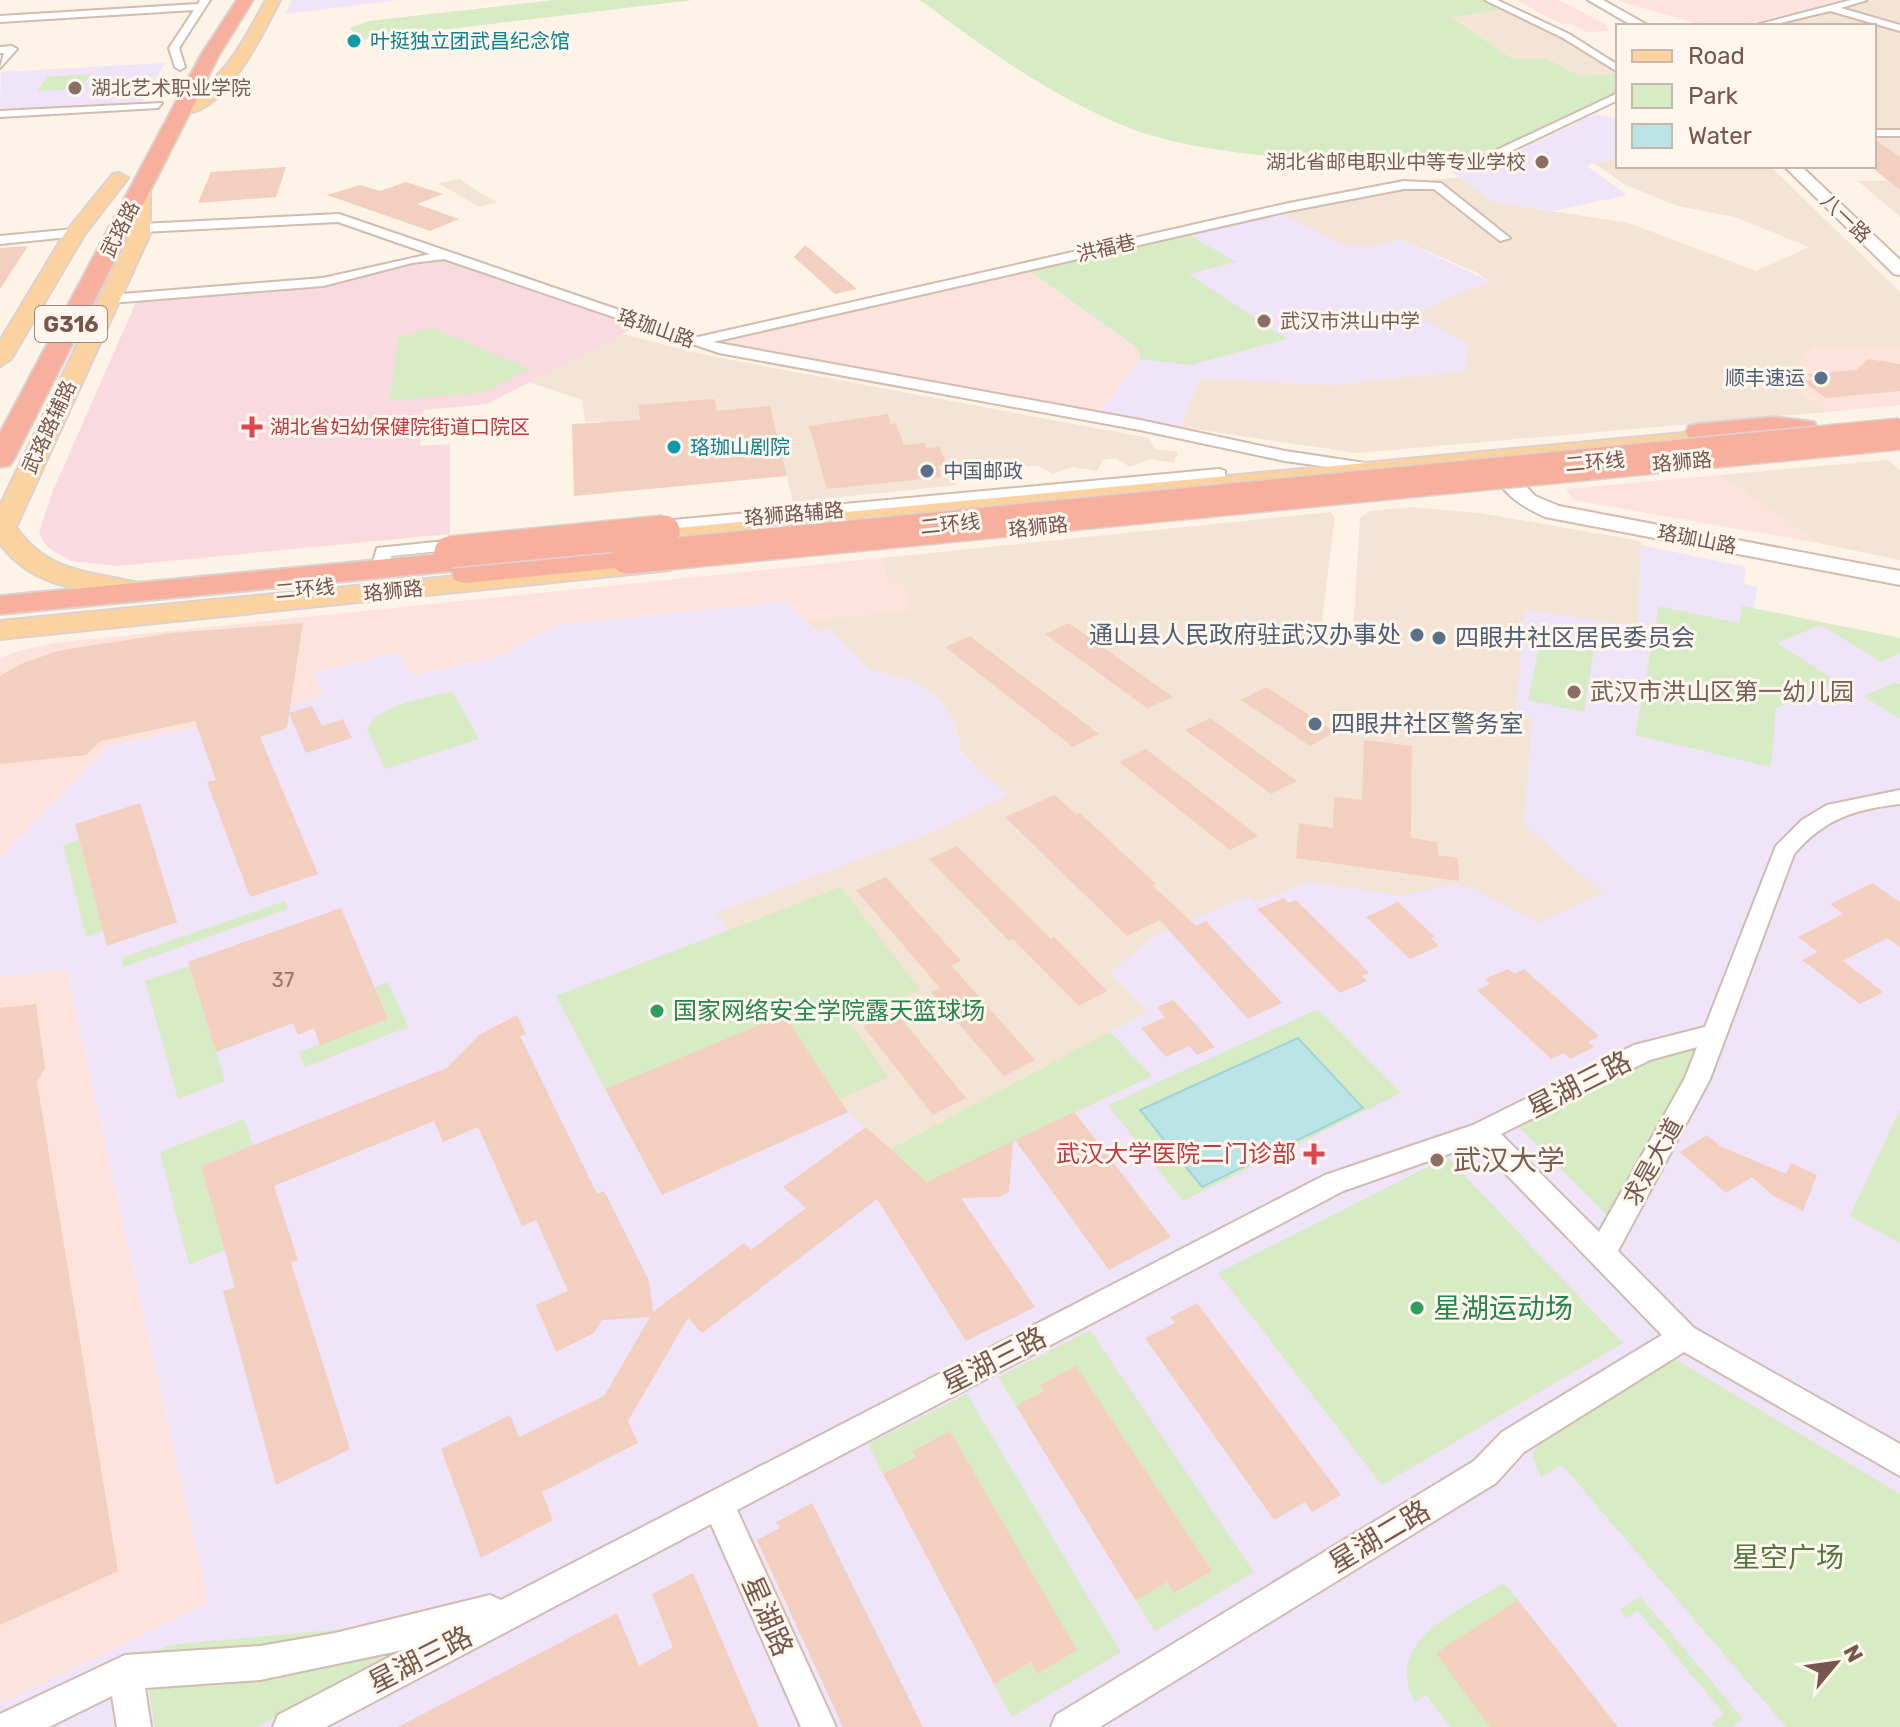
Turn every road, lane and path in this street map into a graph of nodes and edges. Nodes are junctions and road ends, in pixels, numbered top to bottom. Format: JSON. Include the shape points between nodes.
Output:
{"nodes":[{"id":1,"x":222,"y":0,"type":"edge"},
{"id":2,"x":245,"y":0,"type":"edge"},
{"id":3,"x":1490,"y":0,"type":"edge"},
{"id":4,"x":1578,"y":0,"type":"edge"},
{"id":5,"x":1594,"y":0,"type":"edge"},
{"id":6,"x":1862,"y":0,"type":"edge"},
{"id":7,"x":268,"y":2,"type":"edge"},
{"id":8,"x":202,"y":3,"type":"edge"},
{"id":9,"x":1830,"y":8,"type":"junction"},
{"id":10,"x":0,"y":19,"type":"edge"},
{"id":11,"x":1622,"y":24,"type":"edge"},
{"id":12,"x":1639,"y":24,"type":"edge"},
{"id":13,"x":1765,"y":24,"type":"edge"},
{"id":14,"x":1900,"y":28,"type":"edge"},
{"id":15,"x":0,"y":50,"type":"edge"},
{"id":16,"x":0,"y":65,"type":"edge"},
{"id":17,"x":180,"y":67,"type":"junction"},
{"id":18,"x":1616,"y":68,"type":"edge"},
{"id":19,"x":1616,"y":97,"type":"edge"},
{"id":20,"x":158,"y":105,"type":"junction"},
{"id":21,"x":183,"y":109,"type":"junction"},
{"id":22,"x":0,"y":114,"type":"edge"},
{"id":23,"x":149,"y":122,"type":"dead end"},
{"id":24,"x":1876,"y":133,"type":"edge"},
{"id":25,"x":1900,"y":133,"type":"edge"},
{"id":26,"x":1443,"y":161,"type":"dead end"},
{"id":27,"x":1794,"y":168,"type":"edge"},
{"id":28,"x":1815,"y":168,"type":"edge"},
{"id":29,"x":128,"y":177,"type":"junction"},
{"id":30,"x":142,"y":228,"type":"junction"},
{"id":31,"x":75,"y":233,"type":"junction"},
{"id":32,"x":1504,"y":238,"type":"dead end"},
{"id":33,"x":0,"y":240,"type":"edge"},
{"id":34,"x":1900,"y":245,"type":"edge"},
{"id":35,"x":448,"y":257,"type":"junction"},
{"id":36,"x":1900,"y":270,"type":"edge"},
{"id":37,"x":110,"y":299,"type":"junction"},
{"id":38,"x":694,"y":342,"type":"junction"},
{"id":39,"x":0,"y":359,"type":"edge"},
{"id":40,"x":0,"y":411,"type":"edge"},
{"id":41,"x":1900,"y":421,"type":"edge"},
{"id":42,"x":1805,"y":428,"type":"junction"},
{"id":43,"x":1179,"y":433,"type":"junction"},
{"id":44,"x":1900,"y":434,"type":"edge"},
{"id":45,"x":1900,"y":445,"type":"edge"},
{"id":46,"x":0,"y":459,"type":"edge"},
{"id":47,"x":1372,"y":468,"type":"junction"},
{"id":48,"x":1215,"y":478,"type":"junction"},
{"id":49,"x":1510,"y":478,"type":"junction"},
{"id":50,"x":1264,"y":481,"type":"junction"},
{"id":51,"x":1057,"y":501,"type":"junction"},
{"id":52,"x":1,"y":530,"type":"edge"},
{"id":53,"x":889,"y":542,"type":"junction"},
{"id":54,"x":627,"y":558,"type":"junction"},
{"id":55,"x":381,"y":565,"type":"junction"},
{"id":56,"x":1900,"y":578,"type":"edge"},
{"id":57,"x":128,"y":589,"type":"junction"},
{"id":58,"x":0,"y":602,"type":"edge"},
{"id":59,"x":0,"y":618,"type":"edge"},
{"id":60,"x":80,"y":622,"type":"junction"},
{"id":61,"x":0,"y":630,"type":"edge"},
{"id":62,"x":0,"y":653,"type":"edge"},
{"id":63,"x":1900,"y":797,"type":"edge"},
{"id":64,"x":1716,"y":1033,"type":"junction"},
{"id":65,"x":1482,"y":1132,"type":"junction"},
{"id":66,"x":1601,"y":1255,"type":"junction"},
{"id":67,"x":1684,"y":1337,"type":"junction"},
{"id":68,"x":1900,"y":1461,"type":"edge"},
{"id":69,"x":718,"y":1504,"type":"junction"},
{"id":70,"x":540,"y":1597,"type":"junction"},
{"id":71,"x":125,"y":1672,"type":"junction"},
{"id":72,"x":11,"y":1727,"type":"edge"},
{"id":73,"x":134,"y":1727,"type":"edge"},
{"id":74,"x":290,"y":1727,"type":"edge"},
{"id":75,"x":819,"y":1727,"type":"edge"},
{"id":76,"x":1068,"y":1727,"type":"edge"}],
"edges":[{"from":1,"to":17,"type":"highway"},
{"from":2,"to":21,"type":"highway","name":"武珞路","number":"G316"},
{"from":3,"to":18,"type":"street","via":[[1557,31]]},
{"from":4,"to":11,"type":"main road"},
{"from":5,"to":12,"type":"main road"},
{"from":6,"to":9,"type":"street"},
{"from":7,"to":21,"type":"main road","via":[[227,81]]},
{"from":8,"to":10,"type":"street"},
{"from":8,"to":17,"type":"street","via":[[174,48]]},
{"from":9,"to":13,"type":"street"},
{"from":9,"to":14,"type":"street"},
{"from":15,"to":16,"type":"street","via":[[12,49]]},
{"from":17,"to":20,"type":"highway"},
{"from":19,"to":26,"type":"street","via":[[1488,158]]},
{"from":20,"to":22,"type":"street"},
{"from":20,"to":23,"type":"highway"},
{"from":21,"to":29,"type":"highway","name":"武珞路","number":"G316"},
{"from":24,"to":25,"type":"street"},
{"from":27,"to":36,"type":"main road","name":"八一路"},
{"from":28,"to":34,"type":"main road","name":"八一路"},
{"from":29,"to":30,"type":"main road","name":"武珞路辅路"},
{"from":29,"to":31,"type":"main road"},
{"from":29,"to":40,"type":"highway","name":"武珞路","number":"G316"},
{"from":29,"to":46,"type":"highway","name":"武珞路","number":"G316"},
{"from":30,"to":35,"type":"street","name":"珞珈山路","via":[[339,218]]},
{"from":30,"to":37,"type":"main road","name":"武珞路辅路"},
{"from":31,"to":33,"type":"street"},
{"from":31,"to":39,"type":"main road"},
{"from":32,"to":38,"type":"street","name":"洪福巷","via":[[1437,186],[1404,185]]},
{"from":35,"to":37,"type":"street","via":[[412,259],[323,282]]},
{"from":35,"to":38,"type":"street","name":"珞珈山路"},
{"from":37,"to":52,"type":"main road","name":"武珞路辅路"},
{"from":38,"to":43,"type":"street","name":"珞珈山路"},
{"from":41,"to":42,"type":"main road","name":"珞狮路"},
{"from":41,"to":50,"type":"highway","name":"二环线"},
{"from":42,"to":47,"type":"main road","name":"珞狮路"},
{"from":42,"to":50,"type":"highway","via":[[1774,425],[1304,470]]},
{"from":43,"to":47,"type":"street","name":"珞珈山路"},
{"from":43,"to":48,"type":"street","name":"珞珈山路","via":[[1225,457],[1227,464]]},
{"from":44,"to":54,"type":"highway","name":"二环线","bridge":true},
{"from":45,"to":49,"type":"main road","name":"珞狮路"},
{"from":45,"to":49,"type":"highway","via":[[1545,482]]},
{"from":47,"to":48,"type":"main road","name":"珞狮路"},
{"from":48,"to":55,"type":"main road","name":"珞狮路"},
{"from":49,"to":53,"type":"main road","name":"珞狮路"},
{"from":49,"to":56,"type":"main road","name":"珞珈山路","via":[[1527,501],[1553,512]]},
{"from":50,"to":51,"type":"highway","name":"二环线"},
{"from":51,"to":55,"type":"highway","bridge":true,"via":[[1010,496],[450,552]]},
{"from":51,"to":58,"type":"highway","name":"二环线"},
{"from":52,"to":57,"type":"main road","via":[[40,568]]},
{"from":53,"to":54,"type":"highway","via":[[858,551],[655,570]]},
{"from":53,"to":60,"type":"main road","name":"珞狮路"},
{"from":54,"to":59,"type":"highway","name":"二环线"},
{"from":55,"to":57,"type":"main road","name":"珞狮路"},
{"from":57,"to":58,"type":"main road","name":"珞狮路"},
{"from":60,"to":61,"type":"main road","name":"珞狮路"},
{"from":60,"to":62,"type":"main road"},
{"from":63,"to":64,"type":"street","name":"求是大道","via":[[1830,809],[1790,844]]},
{"from":64,"to":65,"type":"street","name":"星湖三路","via":[[1643,1052]]},
{"from":64,"to":66,"type":"street","name":"求是大道","via":[[1660,1151]]},
{"from":65,"to":66,"type":"street"},
{"from":65,"to":69,"type":"street","name":"星湖三路","via":[[1334,1183]]},
{"from":66,"to":67,"type":"street"},
{"from":67,"to":68,"type":"street"},
{"from":67,"to":76,"type":"street","name":"星湖二路","via":[[1513,1442],[1485,1472]]},
{"from":69,"to":70,"type":"street","name":"星湖三路"},
{"from":69,"to":75,"type":"street","name":"星湖路"},
{"from":70,"to":71,"type":"street","via":[[335,1650],[260,1663]]},
{"from":70,"to":74,"type":"street","name":"星湖三路"},
{"from":71,"to":72,"type":"street"},
{"from":71,"to":73,"type":"street"}]}
